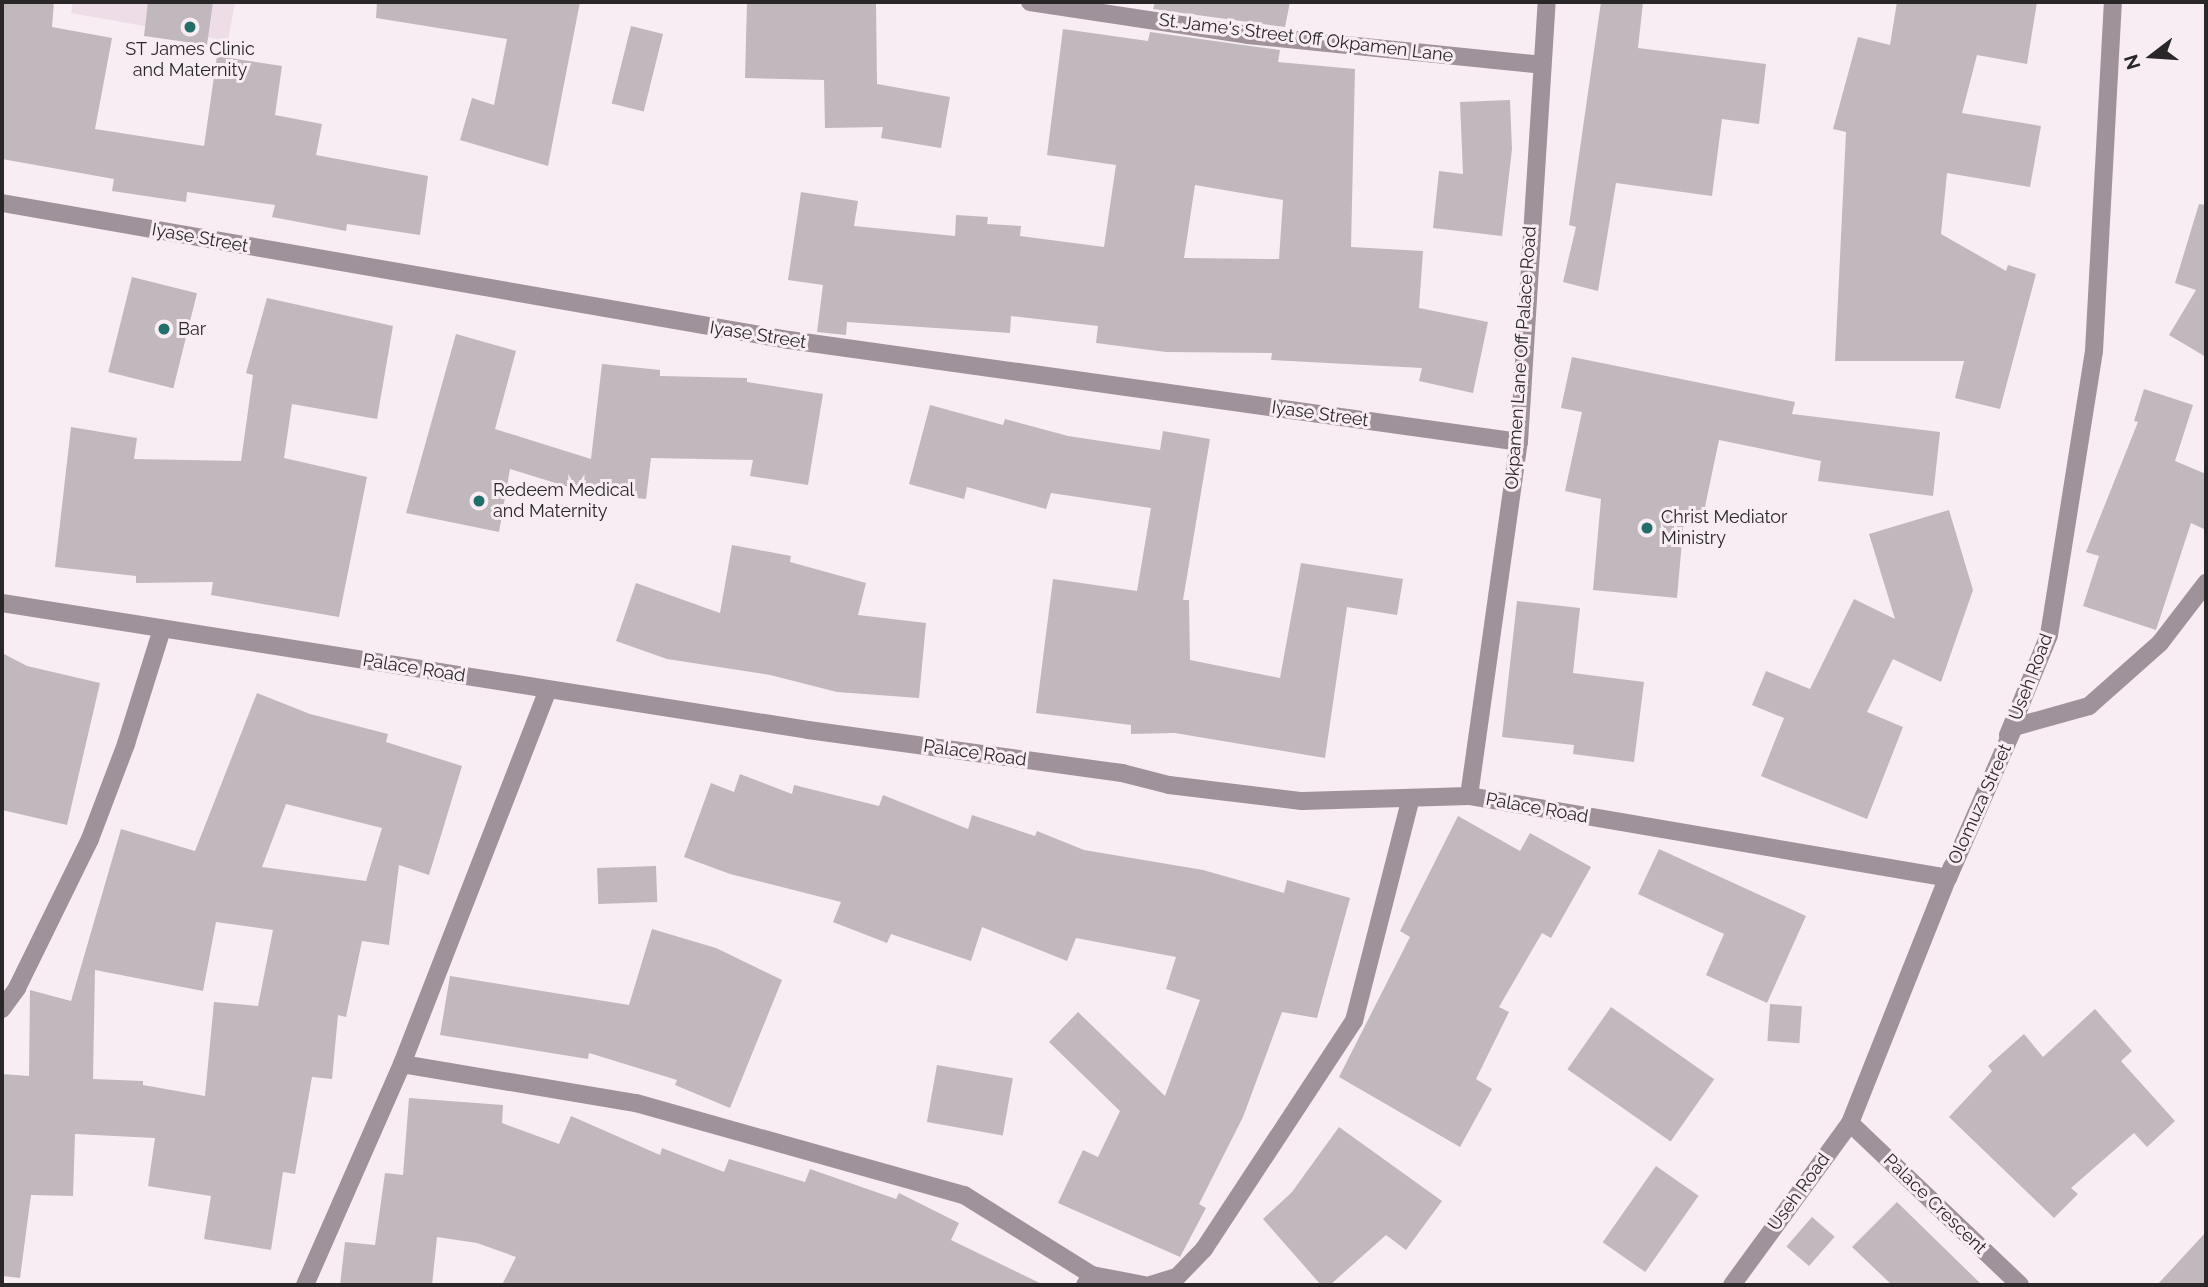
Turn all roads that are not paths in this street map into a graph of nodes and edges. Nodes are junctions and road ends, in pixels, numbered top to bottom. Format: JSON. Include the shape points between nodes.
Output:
{"nodes":[{"id":1,"x":1030,"y":2,"type":"edge"},
{"id":2,"x":1547,"y":2,"type":"edge"},
{"id":3,"x":2113,"y":2,"type":"edge"},
{"id":4,"x":1541,"y":65,"type":"junction"},
{"id":5,"x":2,"y":203,"type":"edge"},
{"id":6,"x":1518,"y":442,"type":"junction"},
{"id":7,"x":2206,"y":583,"type":"edge"},
{"id":8,"x":2,"y":603,"type":"edge"},
{"id":9,"x":162,"y":628,"type":"junction"},
{"id":10,"x":548,"y":689,"type":"junction"},
{"id":11,"x":1469,"y":796,"type":"junction"},
{"id":12,"x":1410,"y":801,"type":"junction"},
{"id":13,"x":1948,"y":878,"type":"junction"},
{"id":14,"x":2,"y":1009,"type":"edge"},
{"id":15,"x":402,"y":1064,"type":"junction"},
{"id":16,"x":1850,"y":1123,"type":"junction"},
{"id":17,"x":1088,"y":1280,"type":"edge"},
{"id":18,"x":305,"y":1285,"type":"edge"},
{"id":19,"x":1144,"y":1285,"type":"edge"},
{"id":20,"x":1150,"y":1285,"type":"edge"},
{"id":21,"x":1732,"y":1285,"type":"edge"},
{"id":22,"x":2020,"y":1285,"type":"edge"}],
"edges":[{"from":1,"to":4,"type":"street","name":"St. Jame's Street Off Okpamen Lane","via":[[1248,35]]},
{"from":2,"to":4,"type":"street","name":"Okpamen Lane Off Palace Road"},
{"from":3,"to":13,"type":"street","name":"Useh Road","via":[[2094,351],[2049,635]]},
{"from":4,"to":6,"type":"street","name":"Okpamen Lane Off Palace Road"},
{"from":5,"to":6,"type":"street","name":"Iyase Street","via":[[789,340]]},
{"from":6,"to":11,"type":"street","name":"Okpamen Lane Off Palace Road"},
{"from":7,"to":13,"type":"street","name":"Olomuza Street","via":[[2160,643],[2089,706],[2014,727]]},
{"from":8,"to":9,"type":"street","name":"Palace Road"},
{"from":9,"to":10,"type":"street","name":"Palace Road"},
{"from":9,"to":14,"type":"street","via":[[127,744],[90,839],[17,988]]},
{"from":10,"to":12,"type":"street","name":"Palace Road","via":[[1122,773],[1169,785],[1302,801]]},
{"from":10,"to":15,"type":"street"},
{"from":11,"to":12,"type":"street","name":"Palace Road"},
{"from":11,"to":13,"type":"street","name":"Palace Road"},
{"from":12,"to":20,"type":"street","via":[[1354,1021],[1204,1249],[1177,1277]]},
{"from":13,"to":16,"type":"street","name":"Useh Road"},
{"from":15,"to":17,"type":"street","via":[[636,1103],[964,1195]]},
{"from":15,"to":18,"type":"street"},
{"from":16,"to":21,"type":"street","name":"Useh Road"},
{"from":16,"to":22,"type":"street","name":"Palace Crescent"},
{"from":17,"to":19,"type":"street"}]}
